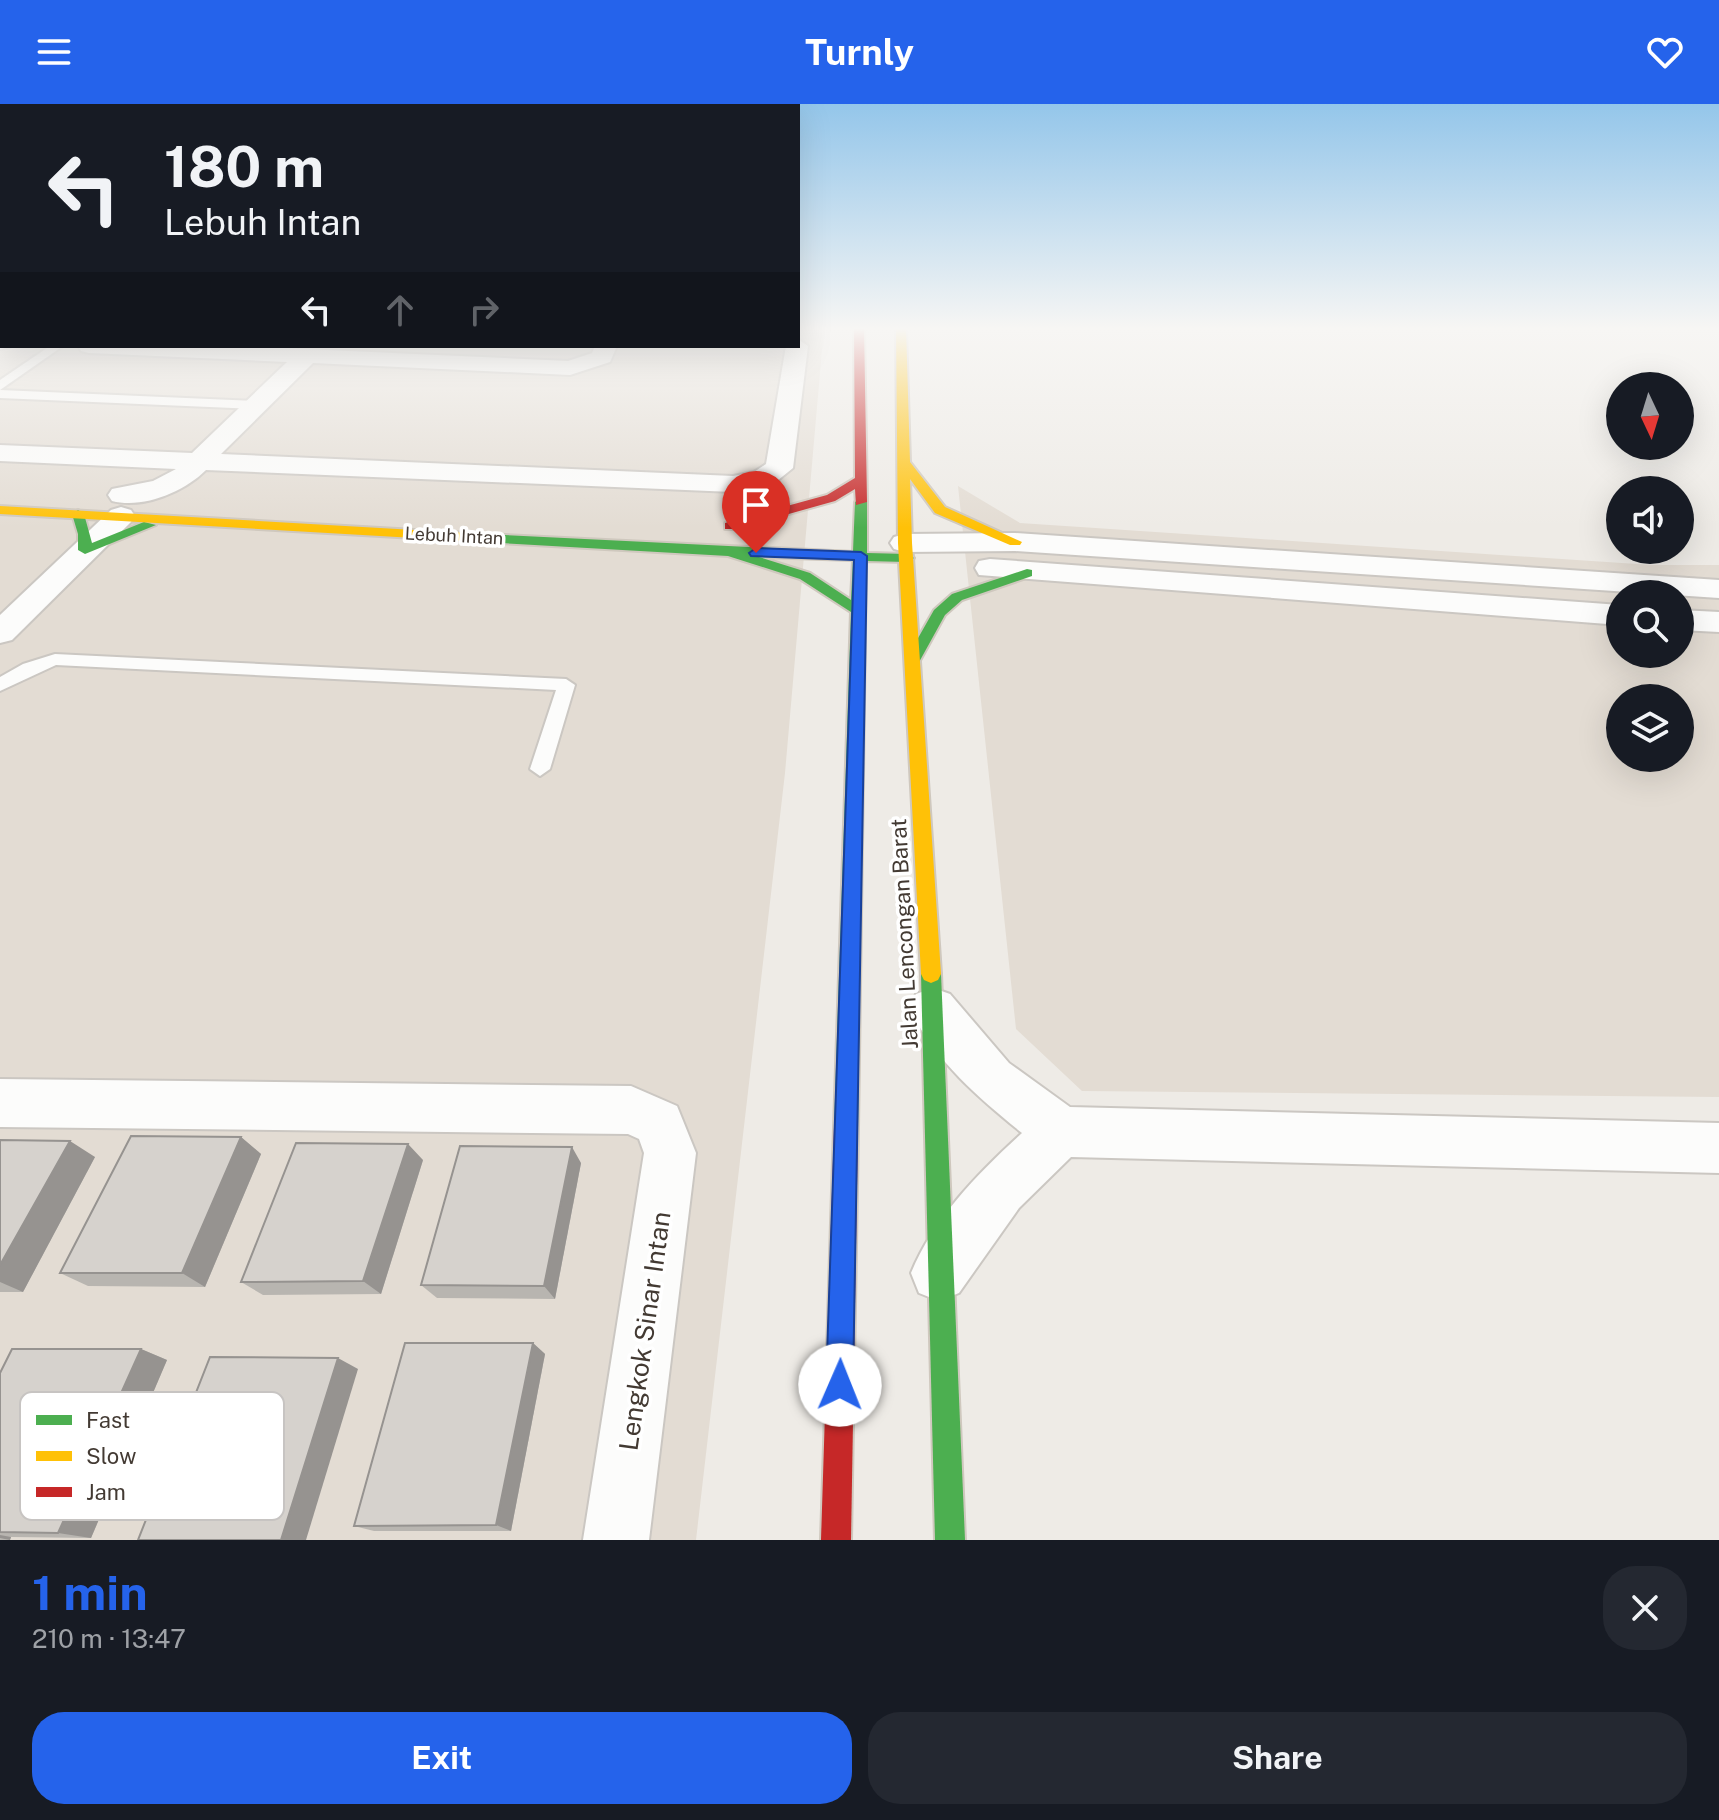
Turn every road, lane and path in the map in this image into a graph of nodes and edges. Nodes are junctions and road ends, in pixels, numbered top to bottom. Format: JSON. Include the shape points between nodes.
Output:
{"nodes":[{"id":1,"x":0,"y":394,"type":"edge"},
{"id":2,"x":268,"y":394,"type":"edge"},
{"id":3,"x":790,"y":394,"type":"edge"},
{"id":4,"x":859,"y":394,"type":"edge"},
{"id":5,"x":902,"y":394,"type":"edge"},
{"id":6,"x":257,"y":405,"type":"junction"},
{"id":7,"x":0,"y":453,"type":"edge"},
{"id":8,"x":903,"y":462,"type":"junction"},
{"id":9,"x":860,"y":480,"type":"junction"},
{"id":10,"x":191,"y":483,"type":"junction"},
{"id":11,"x":117,"y":502,"type":"junction"},
{"id":12,"x":0,"y":510,"type":"edge"},
{"id":13,"x":78,"y":514,"type":"junction"},
{"id":14,"x":170,"y":519,"type":"junction"},
{"id":15,"x":788,"y":529,"type":"dead end"},
{"id":16,"x":880,"y":540,"type":"junction"},
{"id":17,"x":1015,"y":542,"type":"junction"},
{"id":18,"x":85,"y":550,"type":"junction"},
{"id":19,"x":729,"y":552,"type":"junction"},
{"id":20,"x":861,"y":556,"type":"junction"},
{"id":21,"x":1027,"y":573,"type":"junction"},
{"id":22,"x":1719,"y":589,"type":"edge"},
{"id":23,"x":859,"y":611,"type":"junction"},
{"id":24,"x":1606,"y":614,"type":"edge"},
{"id":25,"x":1694,"y":621,"type":"edge"},
{"id":26,"x":1719,"y":622,"type":"edge"},
{"id":27,"x":0,"y":633,"type":"edge"},
{"id":28,"x":913,"y":661,"type":"junction"},
{"id":29,"x":0,"y":685,"type":"edge"},
{"id":30,"x":540,"y":769,"type":"dead end"},
{"id":31,"x":933,"y":1009,"type":"junction"},
{"id":32,"x":0,"y":1103,"type":"edge"},
{"id":33,"x":1061,"y":1132,"type":"junction"},
{"id":34,"x":1719,"y":1148,"type":"edge"},
{"id":35,"x":939,"y":1273,"type":"junction"},
{"id":36,"x":616,"y":1540,"type":"edge"},
{"id":37,"x":836,"y":1540,"type":"edge"},
{"id":38,"x":950,"y":1540,"type":"edge"}],
"edges":[{"from":1,"to":6,"type":"lane"},
{"from":2,"to":6,"type":"street"},
{"from":3,"to":10,"type":"street","via":[[779,468],[762,479],[733,484]]},
{"from":4,"to":9,"type":"main road","name":"Jalan Lencongan Barat"},
{"from":5,"to":8,"type":"main road","name":"Jalan Lencongan Barat"},
{"from":6,"to":10,"type":"street"},
{"from":7,"to":10,"type":"street"},
{"from":8,"to":16,"type":"main road","name":"Jalan Lencongan Barat"},
{"from":8,"to":17,"type":"main road","via":[[940,510]]},
{"from":9,"to":15,"type":"main road","via":[[831,498],[722,526]]},
{"from":9,"to":16,"type":"main road","name":"Jalan Lencongan Barat"},
{"from":10,"to":11,"type":"street"},
{"from":11,"to":13,"type":"main road","name":"Lebuh Intan"},
{"from":11,"to":14,"type":"main road","name":"Lebuh Intan"},
{"from":11,"to":18,"type":"street"},
{"from":12,"to":13,"type":"main road","name":"Lebuh Intan"},
{"from":13,"to":18,"type":"main road"},
{"from":14,"to":18,"type":"main road"},
{"from":14,"to":19,"type":"main road","name":"Lebuh Intan"},
{"from":16,"to":17,"type":"street"},
{"from":16,"to":20,"type":"main road","name":"Jalan Lencongan Barat"},
{"from":16,"to":20,"type":"main road","name":"Lebuh Intan"},
{"from":16,"to":21,"type":"street"},
{"from":16,"to":28,"type":"main road","name":"Jalan Lencongan Barat"},
{"from":17,"to":22,"type":"street"},
{"from":18,"to":27,"type":"street"},
{"from":19,"to":20,"type":"main road","name":"Lebuh Intan"},
{"from":19,"to":23,"type":"main road","via":[[791,570]]},
{"from":20,"to":23,"type":"main road","name":"Jalan Lencongan Barat"},
{"from":21,"to":24,"type":"street"},
{"from":21,"to":28,"type":"main road","via":[[957,597],[939,613]]},
{"from":23,"to":37,"type":"main road","name":"Jalan Lencongan Barat"},
{"from":25,"to":26,"type":"street"},
{"from":28,"to":31,"type":"main road","name":"Jalan Lencongan Barat"},
{"from":29,"to":30,"type":"lane","via":[[55,659],[566,685]]},
{"from":31,"to":33,"type":"street","via":[[992,1079]]},
{"from":31,"to":35,"type":"main road","name":"Jalan Lencongan Barat"},
{"from":32,"to":36,"type":"street","name":"Lengkok Sinar Intan","via":[[631,1110],[659,1123],[670,1153]]},
{"from":33,"to":34,"type":"street"},
{"from":33,"to":35,"type":"street","via":[[1000,1189]]},
{"from":35,"to":38,"type":"main road","name":"Jalan Lencongan Barat"}]}
